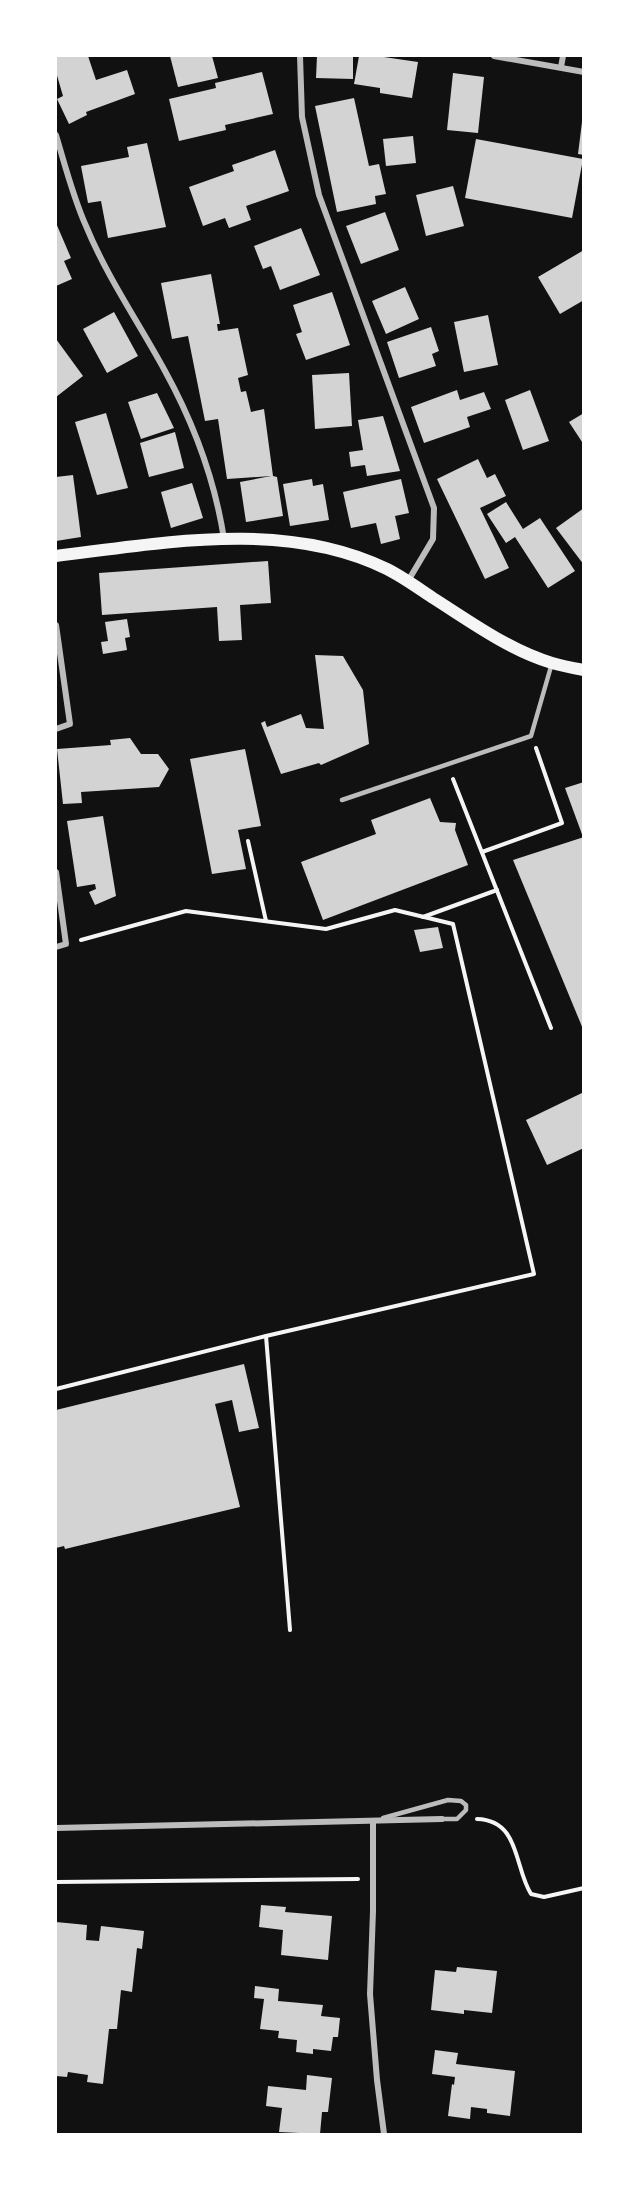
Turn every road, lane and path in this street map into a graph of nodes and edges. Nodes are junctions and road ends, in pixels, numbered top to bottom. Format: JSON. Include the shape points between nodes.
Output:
{"nodes":[{"id":1,"x":300,"y":56,"type":"edge"},
{"id":2,"x":494,"y":56,"type":"edge"},
{"id":3,"x":563,"y":56,"type":"edge"},
{"id":4,"x":561,"y":67,"type":"junction"},
{"id":5,"x":584,"y":72,"type":"edge"},
{"id":6,"x":56,"y":135,"type":"edge"},
{"id":7,"x":224,"y":539,"type":"junction"},
{"id":8,"x":56,"y":556,"type":"edge"},
{"id":9,"x":408,"y":582,"type":"junction"},
{"id":10,"x":56,"y":625,"type":"edge"},
{"id":11,"x":552,"y":663,"type":"junction"},
{"id":12,"x":584,"y":670,"type":"edge"},
{"id":13,"x":56,"y":729,"type":"edge"},
{"id":14,"x":531,"y":736,"type":"junction"},
{"id":15,"x":447,"y":764,"type":"junction"},
{"id":16,"x":342,"y":800,"type":"dead end"},
{"id":17,"x":248,"y":841,"type":"dead end"},
{"id":18,"x":483,"y":852,"type":"junction"},
{"id":19,"x":56,"y":872,"type":"edge"},
{"id":20,"x":497,"y":890,"type":"junction"},
{"id":21,"x":423,"y":917,"type":"junction"},
{"id":22,"x":266,"y":921,"type":"junction"},
{"id":23,"x":66,"y":945,"type":"junction"},
{"id":24,"x":56,"y":947,"type":"edge"},
{"id":25,"x":551,"y":1028,"type":"dead end"},
{"id":26,"x":266,"y":1336,"type":"junction"},
{"id":27,"x":56,"y":1389,"type":"edge"},
{"id":28,"x":290,"y":1630,"type":"dead end"},
{"id":29,"x":442,"y":1819,"type":"joint"},
{"id":30,"x":457,"y":1819,"type":"junction"},
{"id":31,"x":373,"y":1821,"type":"junction"},
{"id":32,"x":56,"y":1828,"type":"edge"},
{"id":33,"x":373,"y":1878,"type":"junction"},
{"id":34,"x":56,"y":1882,"type":"edge"},
{"id":35,"x":584,"y":1888,"type":"edge"},
{"id":36,"x":384,"y":2134,"type":"edge"}],
"edges":[{"from":1,"to":9,"type":"street","via":[[302,117],[319,195],[434,508],[433,538]]},
{"from":2,"to":4,"type":"street"},
{"from":3,"to":4,"type":"street"},
{"from":4,"to":5,"type":"street"},
{"from":6,"to":7,"type":"street","via":[[86,226],[193,431],[214,489]]},
{"from":7,"to":8,"type":"main road"},
{"from":7,"to":9,"type":"main road","via":[[284,541],[344,553],[387,569]]},
{"from":9,"to":11,"type":"main road","via":[[512,646]]},
{"from":10,"to":13,"type":"street","via":[[70,724]]},
{"from":11,"to":12,"type":"main road"},
{"from":11,"to":14,"type":"lane"},
{"from":14,"to":15,"type":"lane"},
{"from":14,"to":18,"type":"path","via":[[562,823]]},
{"from":15,"to":16,"type":"lane"},
{"from":15,"to":18,"type":"path"},
{"from":17,"to":22,"type":"path"},
{"from":18,"to":20,"type":"path"},
{"from":19,"to":23,"type":"street"},
{"from":20,"to":21,"type":"path"},
{"from":20,"to":25,"type":"path"},
{"from":21,"to":22,"type":"path","via":[[395,910],[326,929]]},
{"from":21,"to":26,"type":"path","via":[[453,924],[534,1274]]},
{"from":22,"to":23,"type":"path","via":[[186,911]]},
{"from":23,"to":24,"type":"street"},
{"from":26,"to":27,"type":"path"},
{"from":26,"to":28,"type":"path"},
{"from":29,"to":30,"type":"lane"},
{"from":29,"to":31,"type":"street"},
{"from":30,"to":31,"type":"lane","via":[[466,1805],[456,1800]]},
{"from":30,"to":35,"type":"path","via":[[487,1820],[506,1832],[531,1894],[544,1897]]},
{"from":31,"to":32,"type":"street"},
{"from":31,"to":33,"type":"street"},
{"from":33,"to":34,"type":"path"},
{"from":33,"to":36,"type":"street","via":[[370,1994]]}]}
